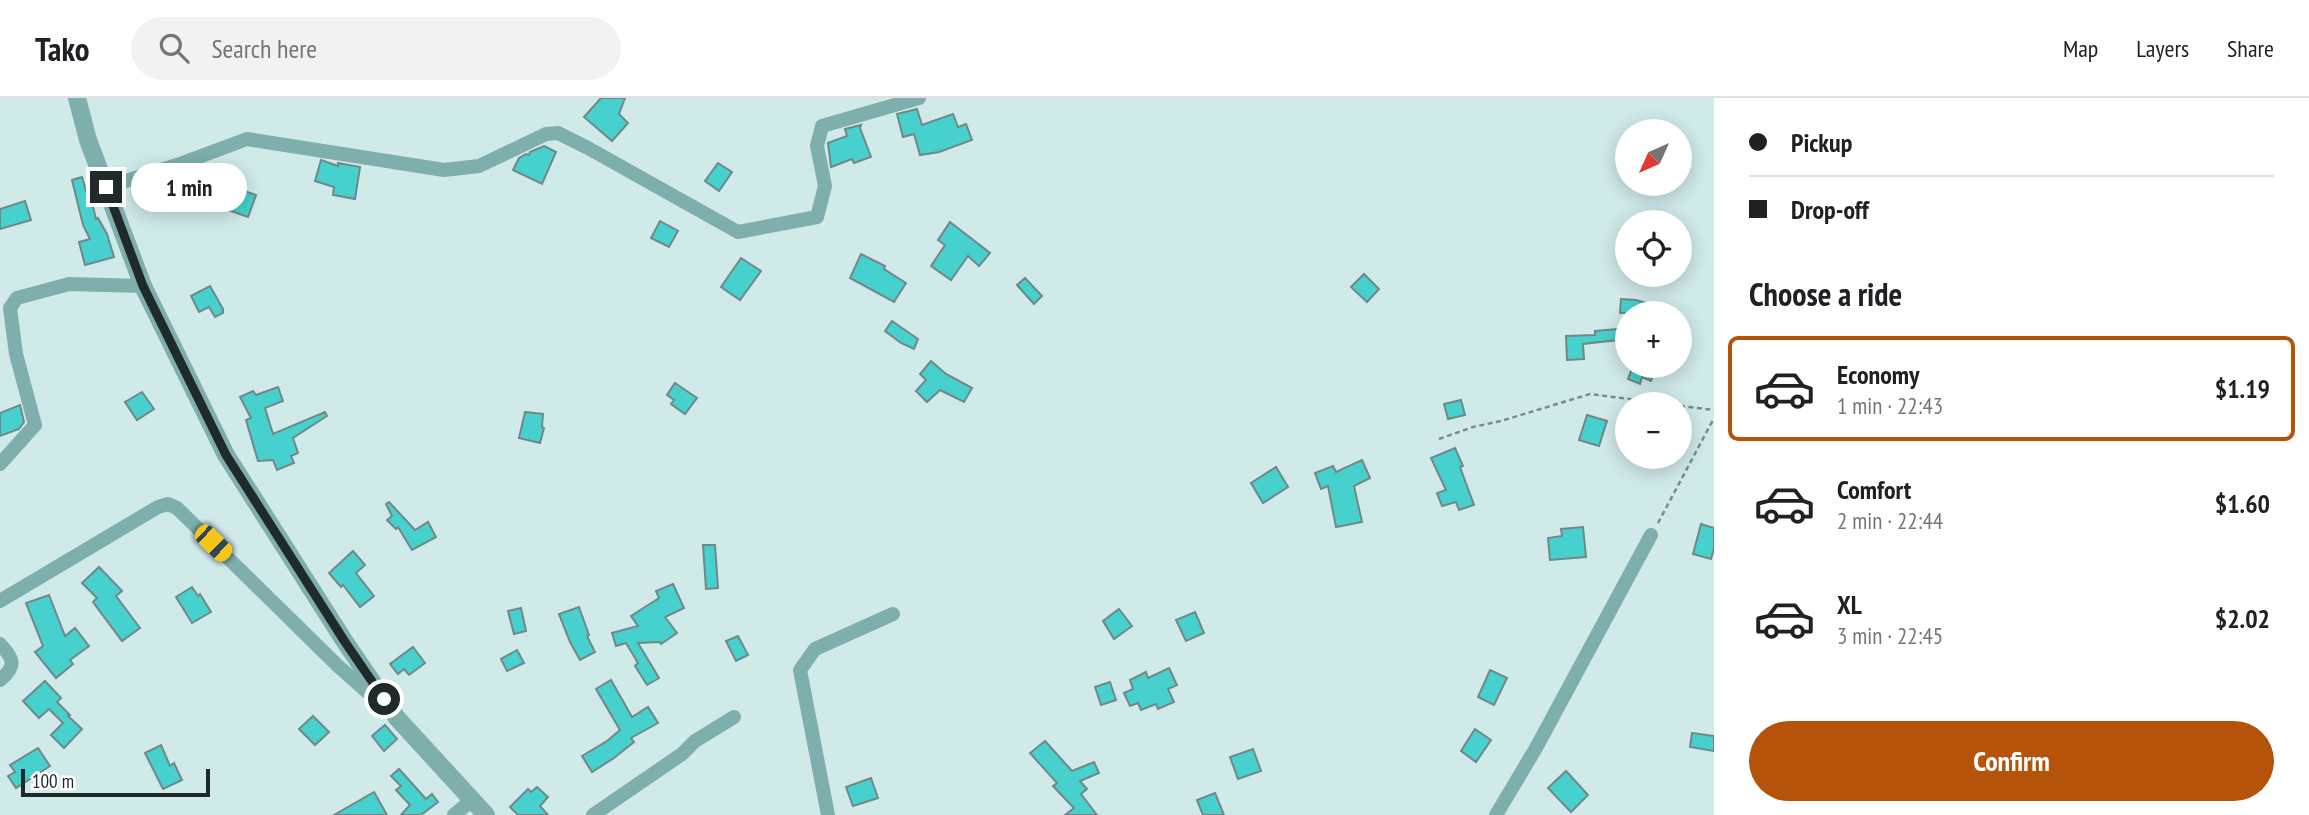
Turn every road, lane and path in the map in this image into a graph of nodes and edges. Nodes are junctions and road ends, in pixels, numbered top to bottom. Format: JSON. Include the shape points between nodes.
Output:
{"nodes":[{"id":1,"x":77,"y":98,"type":"edge"},
{"id":2,"x":919,"y":98,"type":"edge"},
{"id":3,"x":106,"y":187,"type":"junction"},
{"id":4,"x":143,"y":286,"type":"junction"},
{"id":5,"x":1615,"y":397,"type":"edge"},
{"id":6,"x":1692,"y":407,"type":"edge"},
{"id":7,"x":1714,"y":410,"type":"edge"},
{"id":8,"x":1714,"y":418,"type":"edge"},
{"id":9,"x":1439,"y":439,"type":"dead end"},
{"id":10,"x":0,"y":464,"type":"edge"},
{"id":11,"x":1651,"y":535,"type":"joint"},
{"id":12,"x":0,"y":601,"type":"edge"},
{"id":13,"x":893,"y":614,"type":"dead end"},
{"id":14,"x":0,"y":644,"type":"edge"},
{"id":15,"x":0,"y":680,"type":"edge"},
{"id":16,"x":734,"y":717,"type":"dead end"},
{"id":17,"x":397,"y":718,"type":"junction"},
{"id":18,"x":472,"y":800,"type":"junction"},
{"id":19,"x":454,"y":815,"type":"edge"},
{"id":20,"x":486,"y":815,"type":"edge"},
{"id":21,"x":593,"y":815,"type":"edge"},
{"id":22,"x":828,"y":815,"type":"edge"},
{"id":23,"x":1496,"y":815,"type":"edge"}],
"edges":[{"from":1,"to":3,"type":"street"},
{"from":2,"to":3,"type":"street","via":[[822,125],[817,146],[825,186],[817,217],[737,232],[558,133],[546,134],[479,166],[444,170],[247,139]]},
{"from":3,"to":4,"type":"street"},
{"from":4,"to":10,"type":"street","via":[[69,284],[17,298],[10,308],[16,354],[35,425]]},
{"from":4,"to":17,"type":"street","via":[[226,455]]},
{"from":5,"to":9,"type":"path","via":[[1590,394]]},
{"from":6,"to":7,"type":"path"},
{"from":8,"to":11,"type":"path"},
{"from":11,"to":23,"type":"street"},
{"from":12,"to":17,"type":"street","via":[[158,507],[173,505]]},
{"from":13,"to":22,"type":"street","via":[[815,649],[800,670]]},
{"from":14,"to":15,"type":"street","via":[[12,665]]},
{"from":16,"to":21,"type":"street"},
{"from":17,"to":18,"type":"street"},
{"from":18,"to":19,"type":"street"},
{"from":18,"to":20,"type":"street"}]}
